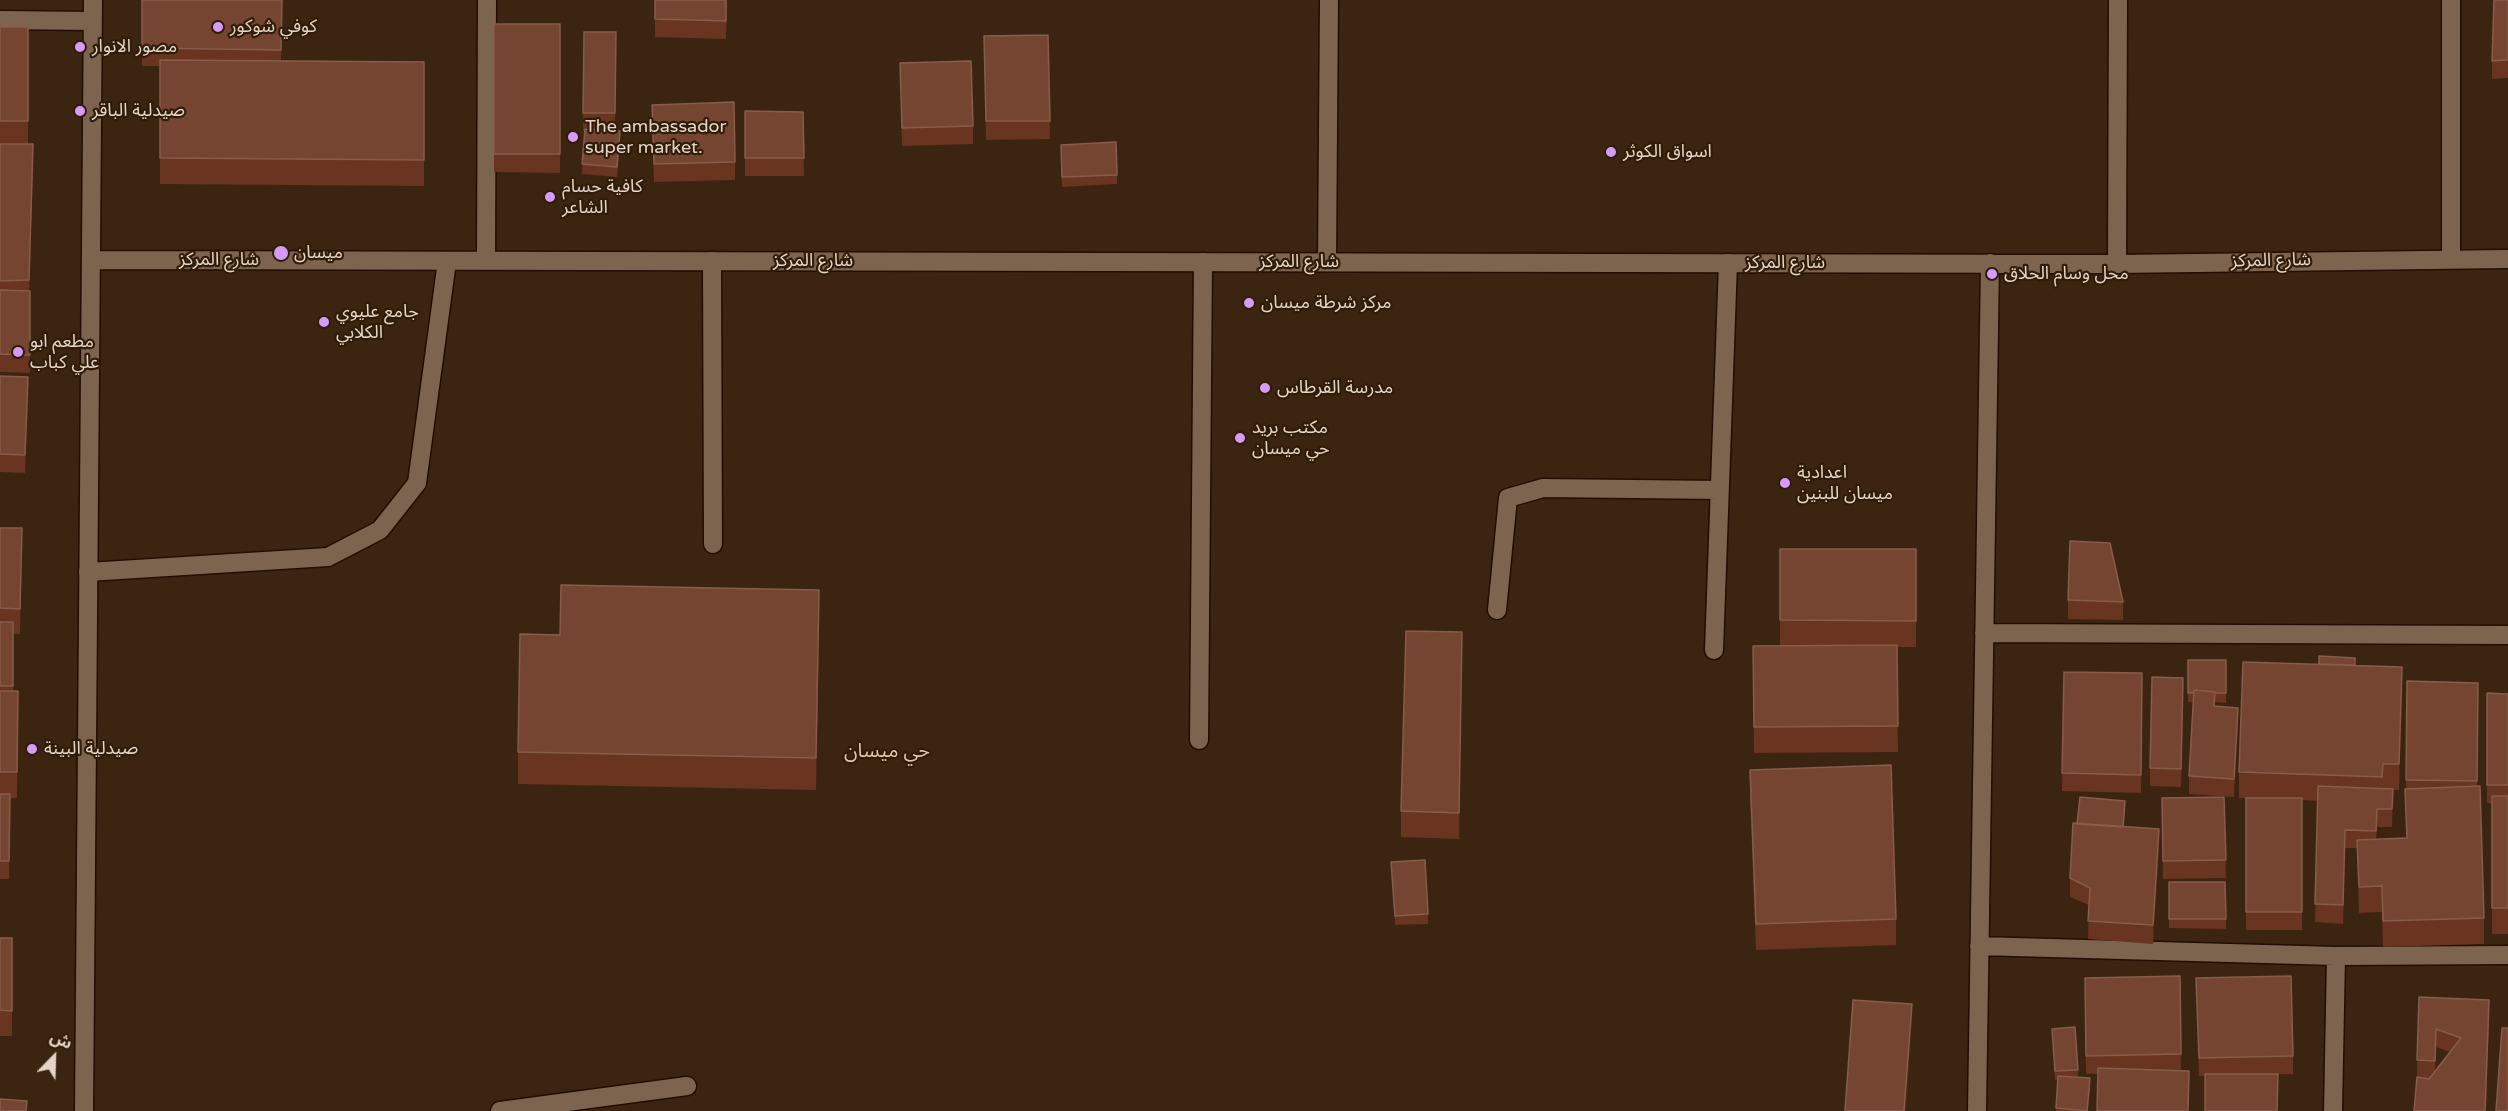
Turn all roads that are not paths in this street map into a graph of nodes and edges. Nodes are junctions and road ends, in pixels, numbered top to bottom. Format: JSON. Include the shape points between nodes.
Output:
{"nodes":[{"id":1,"x":93,"y":0,"type":"edge"},
{"id":2,"x":487,"y":0,"type":"edge"},
{"id":3,"x":1329,"y":0,"type":"edge"},
{"id":4,"x":2118,"y":0,"type":"edge"},
{"id":5,"x":2451,"y":0,"type":"edge"},
{"id":6,"x":0,"y":20,"type":"edge"},
{"id":7,"x":93,"y":21,"type":"junction"},
{"id":8,"x":2451,"y":258,"type":"junction"},
{"id":9,"x":2508,"y":259,"type":"edge"},
{"id":10,"x":91,"y":260,"type":"junction"},
{"id":11,"x":447,"y":261,"type":"junction"},
{"id":12,"x":486,"y":261,"type":"junction"},
{"id":13,"x":712,"y":261,"type":"junction"},
{"id":14,"x":1203,"y":262,"type":"junction"},
{"id":15,"x":1327,"y":262,"type":"junction"},
{"id":16,"x":1728,"y":263,"type":"junction"},
{"id":17,"x":1990,"y":263,"type":"junction"},
{"id":18,"x":2117,"y":264,"type":"junction"},
{"id":19,"x":1720,"y":490,"type":"junction"},
{"id":20,"x":713,"y":544,"type":"dead end"},
{"id":21,"x":88,"y":572,"type":"junction"},
{"id":22,"x":1497,"y":610,"type":"dead end"},
{"id":23,"x":1984,"y":633,"type":"junction"},
{"id":24,"x":2508,"y":634,"type":"edge"},
{"id":25,"x":1714,"y":650,"type":"dead end"},
{"id":26,"x":1199,"y":740,"type":"dead end"},
{"id":27,"x":1979,"y":946,"type":"junction"},
{"id":28,"x":2508,"y":955,"type":"edge"},
{"id":29,"x":2336,"y":956,"type":"junction"},
{"id":30,"x":687,"y":1086,"type":"dead end"},
{"id":31,"x":84,"y":1111,"type":"edge"},
{"id":32,"x":500,"y":1111,"type":"edge"},
{"id":33,"x":1977,"y":1111,"type":"edge"},
{"id":34,"x":2333,"y":1111,"type":"edge"}],
"edges":[{"from":1,"to":7,"type":"street"},
{"from":2,"to":12,"type":"street"},
{"from":3,"to":15,"type":"street"},
{"from":4,"to":18,"type":"street"},
{"from":5,"to":8,"type":"street"},
{"from":6,"to":7,"type":"street"},
{"from":7,"to":10,"type":"street"},
{"from":8,"to":9,"type":"street","name":"شارع المركز"},
{"from":8,"to":18,"type":"street","name":"شارع المركز"},
{"from":10,"to":11,"type":"street","name":"شارع المركز"},
{"from":10,"to":21,"type":"street"},
{"from":11,"to":12,"type":"street","name":"شارع المركز"},
{"from":11,"to":21,"type":"street","via":[[417,483],[380,530],[327,557]]},
{"from":12,"to":13,"type":"street","name":"شارع المركز"},
{"from":13,"to":14,"type":"street","name":"شارع المركز"},
{"from":13,"to":20,"type":"street"},
{"from":14,"to":15,"type":"street","name":"شارع المركز"},
{"from":14,"to":26,"type":"street"},
{"from":15,"to":16,"type":"street","name":"شارع المركز"},
{"from":16,"to":17,"type":"street","name":"شارع المركز"},
{"from":16,"to":19,"type":"street"},
{"from":17,"to":18,"type":"street","name":"شارع المركز"},
{"from":17,"to":23,"type":"street"},
{"from":19,"to":22,"type":"street","via":[[1543,488],[1509,498]]},
{"from":19,"to":25,"type":"street"},
{"from":21,"to":31,"type":"street"},
{"from":23,"to":24,"type":"street"},
{"from":23,"to":27,"type":"street"},
{"from":27,"to":29,"type":"street"},
{"from":27,"to":33,"type":"street"},
{"from":28,"to":29,"type":"street"},
{"from":29,"to":34,"type":"street"},
{"from":30,"to":32,"type":"street"}]}
